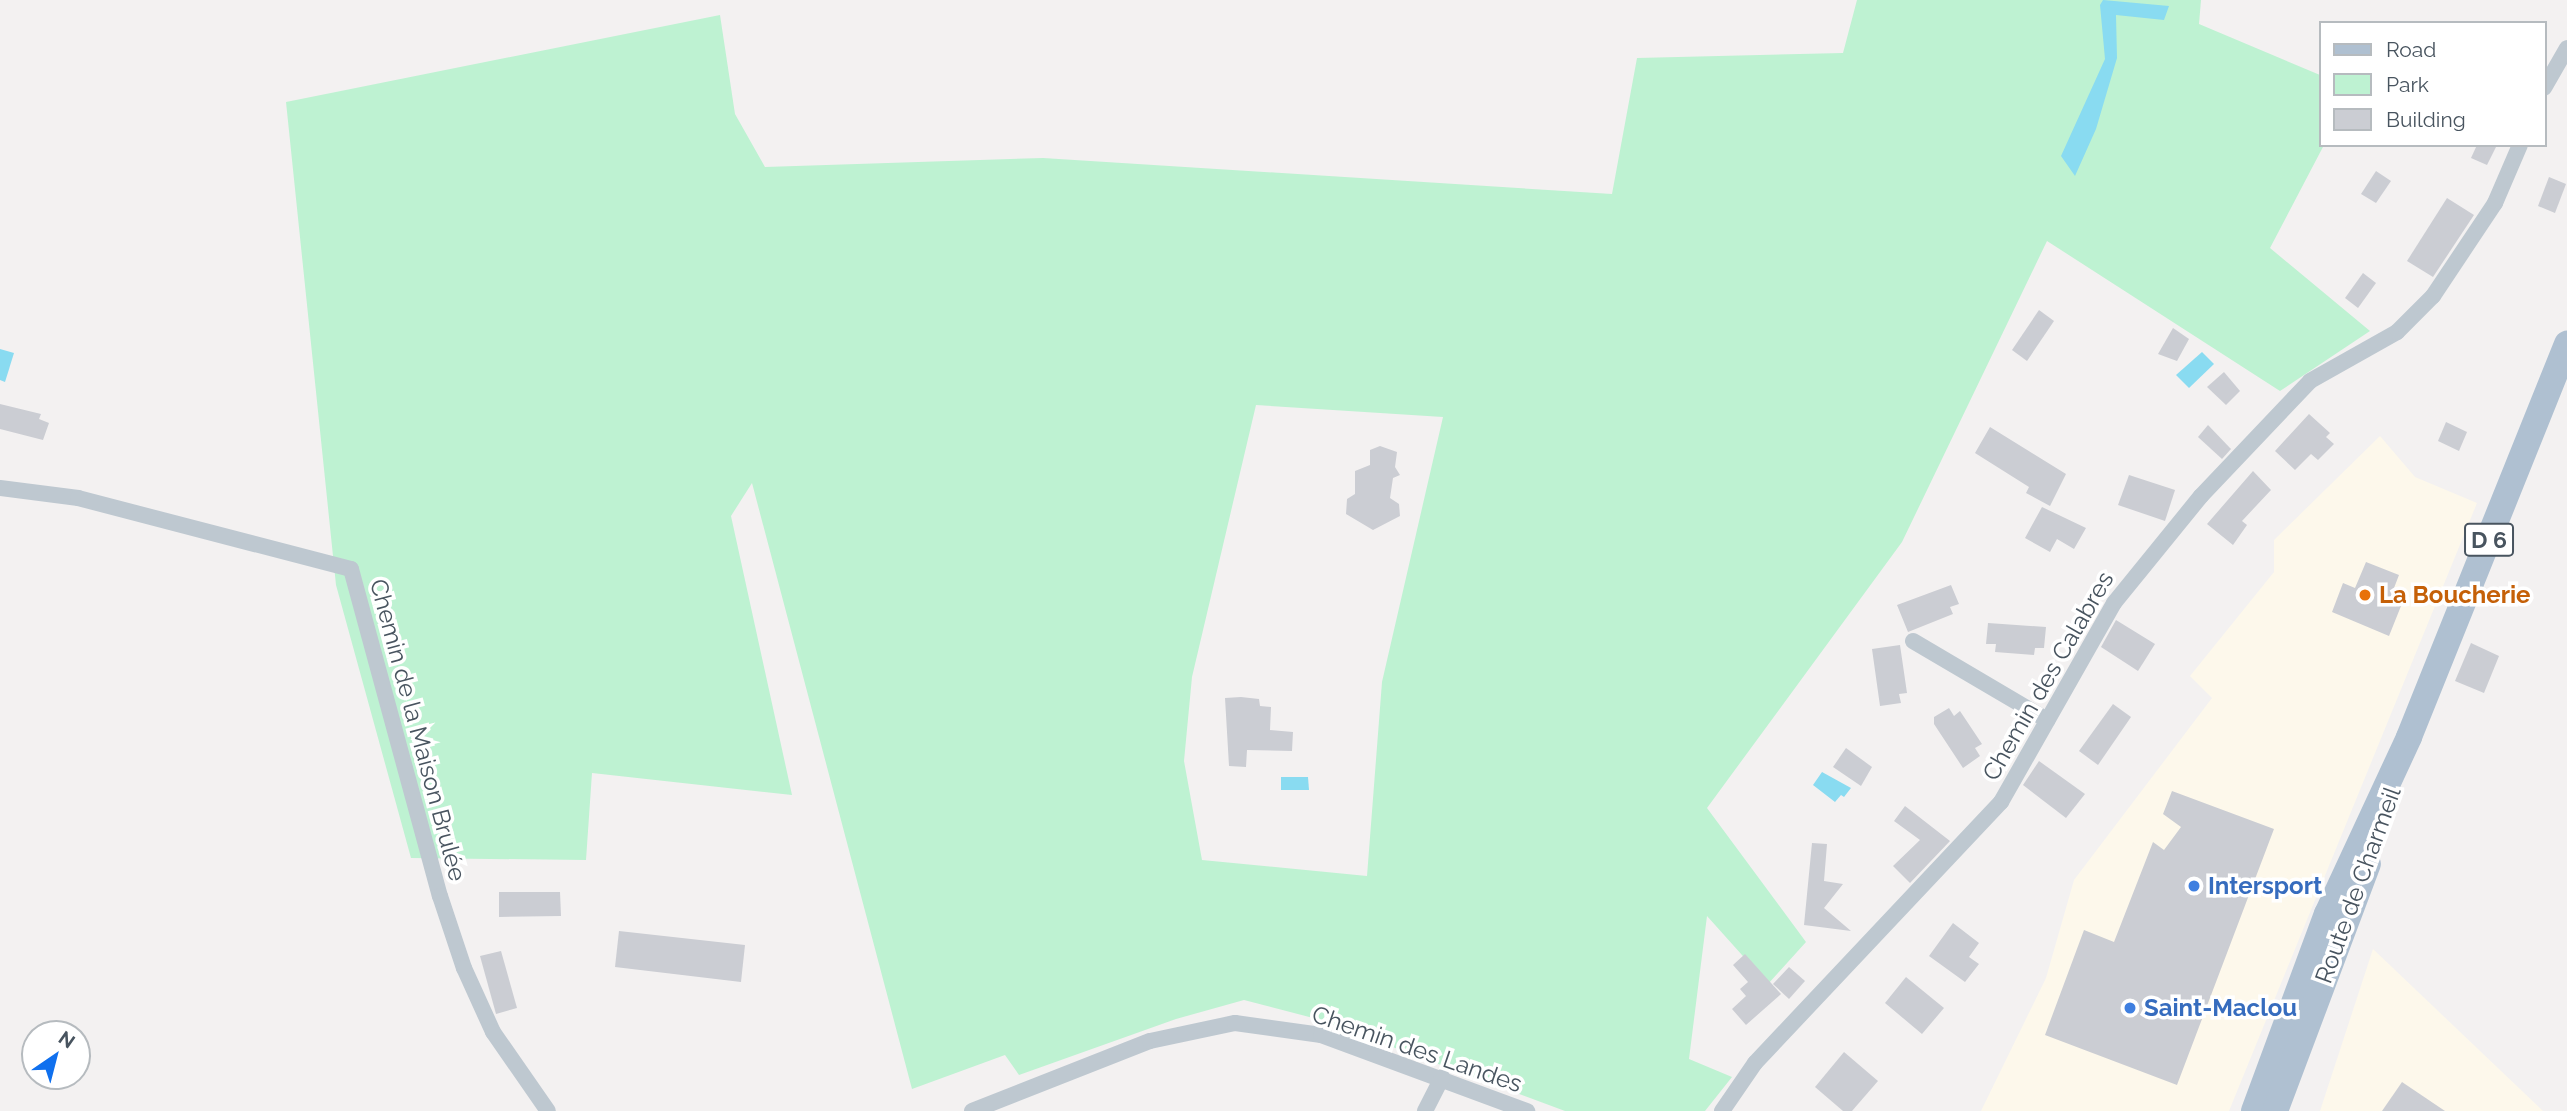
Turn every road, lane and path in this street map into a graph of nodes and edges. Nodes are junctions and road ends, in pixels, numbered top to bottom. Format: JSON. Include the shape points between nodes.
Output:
{"nodes":[{"id":1,"x":2567,"y":48,"type":"edge"},
{"id":2,"x":2546,"y":85,"type":"edge"},
{"id":3,"x":2519,"y":147,"type":"edge"},
{"id":4,"x":2567,"y":342,"type":"edge"},
{"id":5,"x":0,"y":488,"type":"edge"},
{"id":6,"x":1913,"y":641,"type":"dead end"},
{"id":7,"x":2047,"y":720,"type":"junction"},
{"id":8,"x":2409,"y":737,"type":"junction"},
{"id":9,"x":1442,"y":1077,"type":"junction"},
{"id":10,"x":548,"y":1111,"type":"edge"},
{"id":11,"x":972,"y":1111,"type":"edge"},
{"id":12,"x":1425,"y":1111,"type":"edge"},
{"id":13,"x":1527,"y":1111,"type":"edge"},
{"id":14,"x":1722,"y":1111,"type":"edge"},
{"id":15,"x":2254,"y":1111,"type":"edge"},
{"id":16,"x":2275,"y":1111,"type":"edge"}],
"edges":[{"from":1,"to":2,"type":"street"},
{"from":3,"to":7,"type":"street","name":"Chemin des Calabres","via":[[2495,203],[2433,296],[2398,332],[2309,381],[2140,566]]},
{"from":4,"to":8,"type":"main road","name":"Route de Charmeil","number":"D 6"},
{"from":5,"to":10,"type":"street","name":"Chemin de la Maison Brulée","via":[[78,498],[351,569],[464,968],[493,1032]]},
{"from":6,"to":7,"type":"street"},
{"from":7,"to":14,"type":"street","name":"Chemin des Calabres","via":[[2001,802],[1967,843],[1755,1063]]},
{"from":8,"to":15,"type":"main road","name":"Route de Charmeil","number":"D 6","via":[[2327,914]]},
{"from":8,"to":16,"type":"main road","name":"Route de Charmeil","number":"D 6","via":[[2376,842]]},
{"from":9,"to":11,"type":"street","name":"Chemin des Landes","via":[[1321,1035],[1235,1023],[1150,1041]]},
{"from":9,"to":12,"type":"street"},
{"from":9,"to":13,"type":"street","name":"Chemin des Landes"}]}
